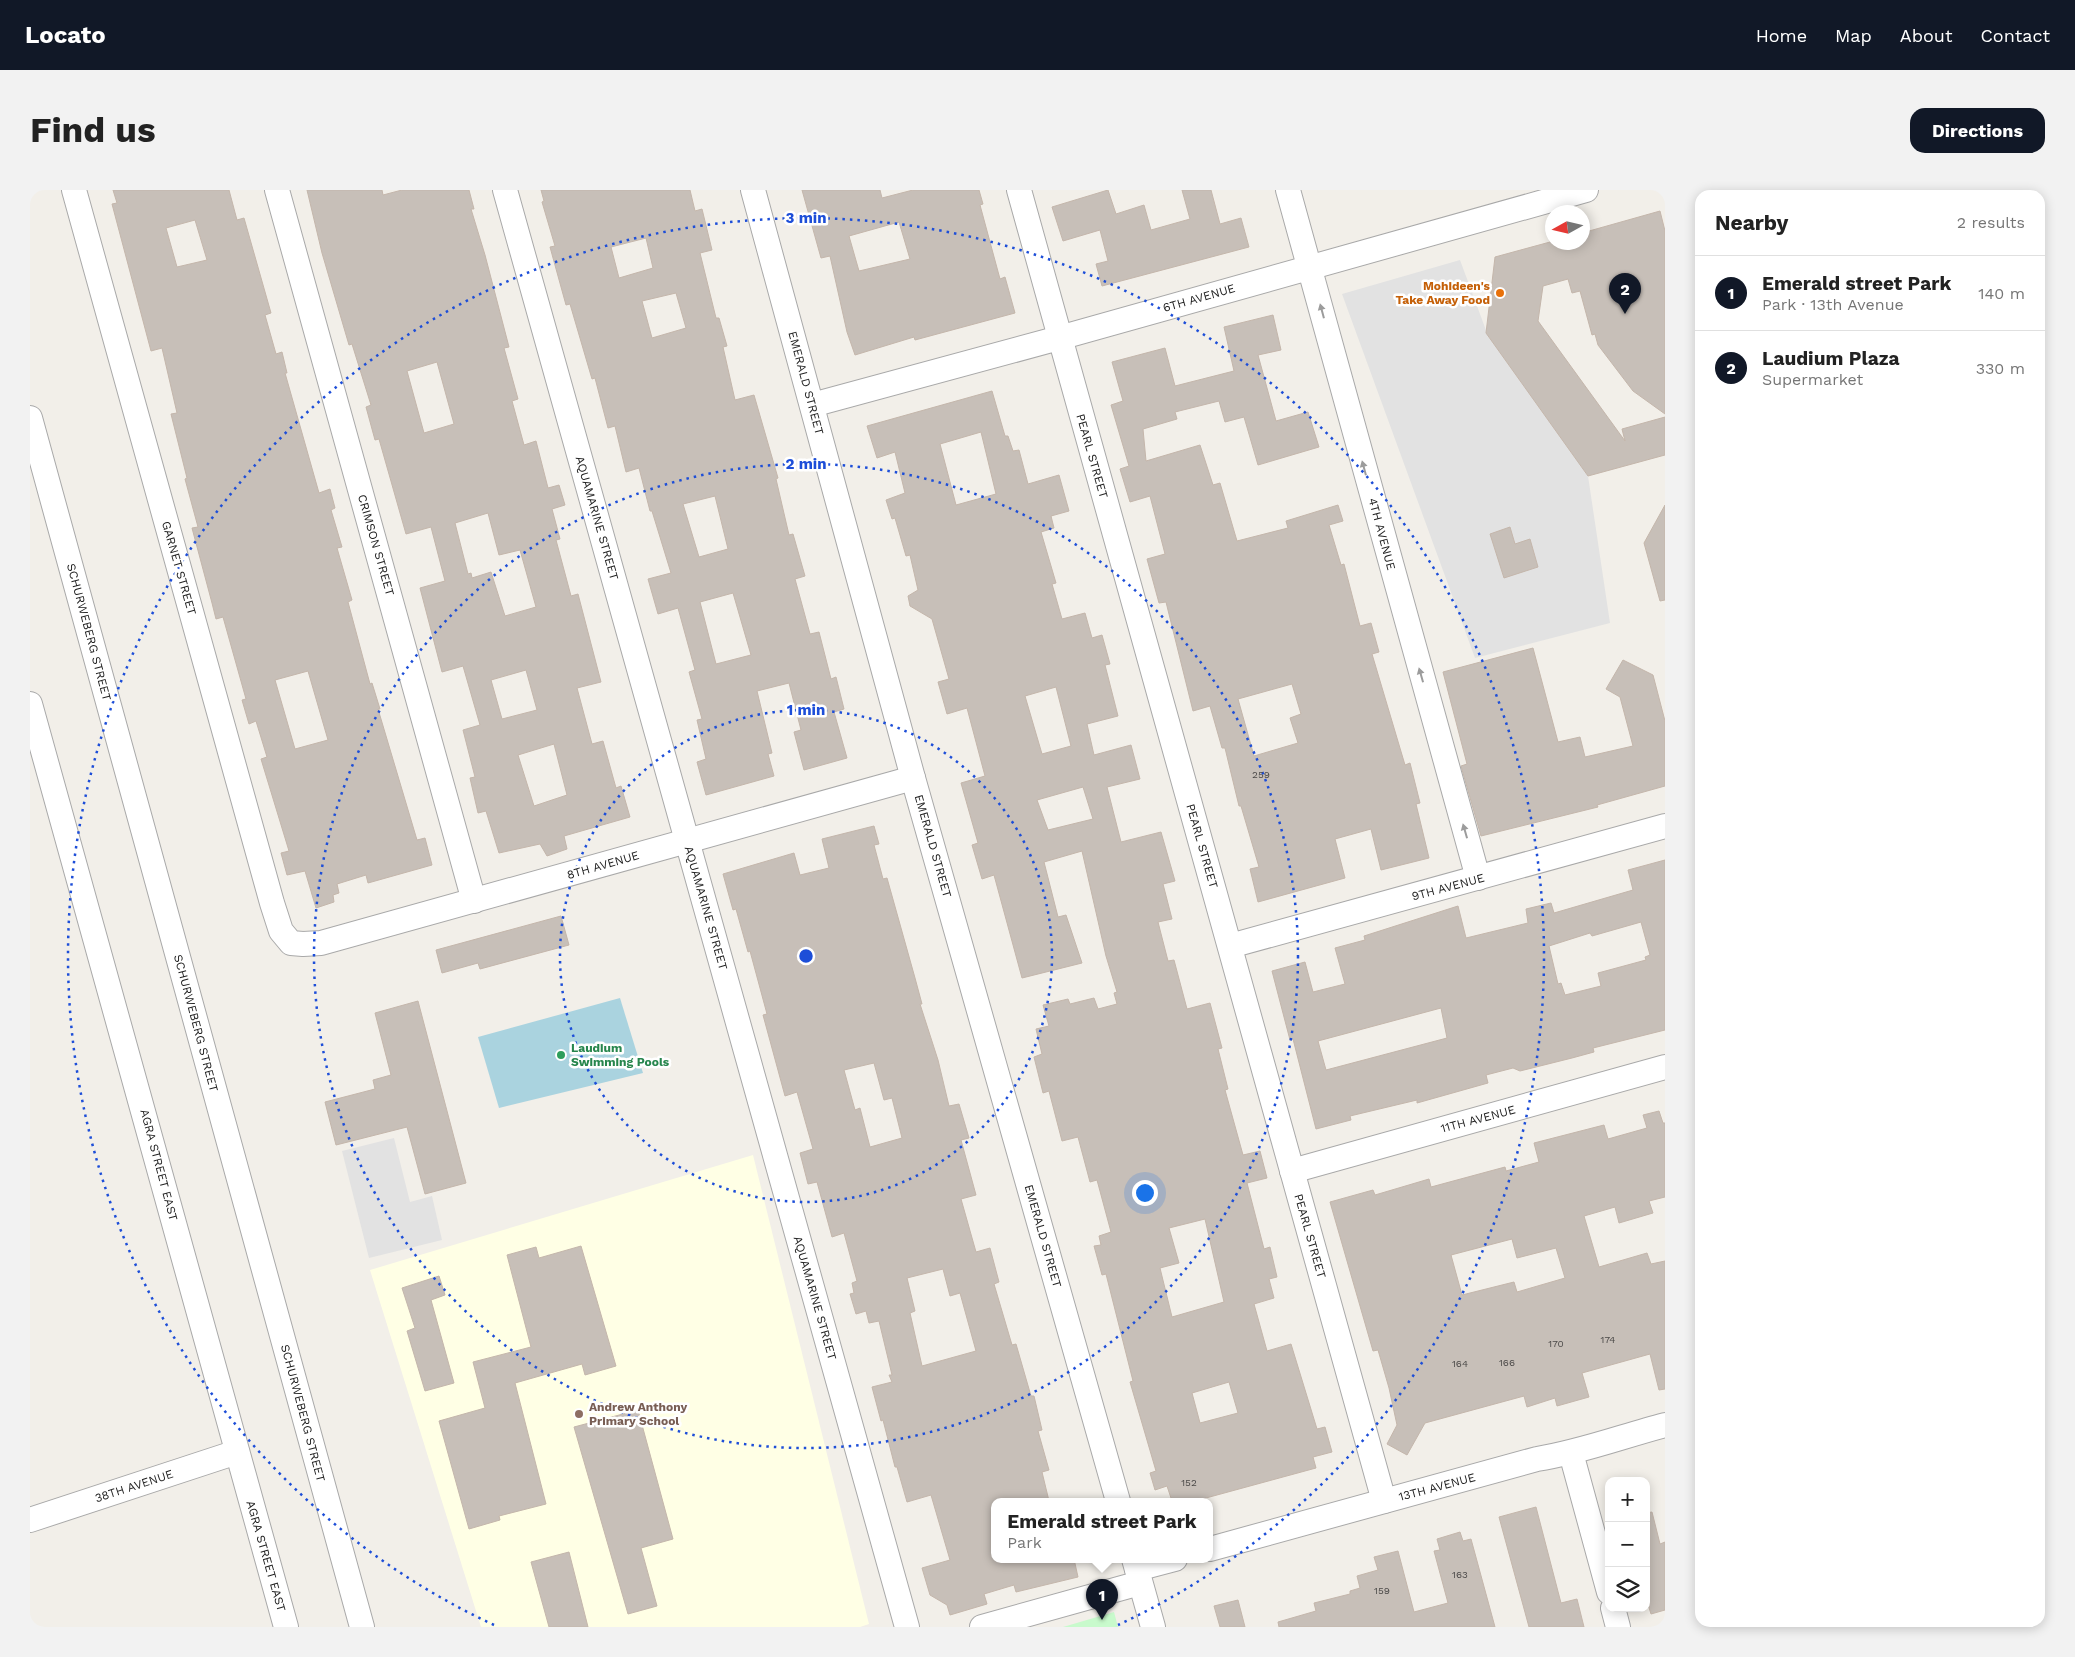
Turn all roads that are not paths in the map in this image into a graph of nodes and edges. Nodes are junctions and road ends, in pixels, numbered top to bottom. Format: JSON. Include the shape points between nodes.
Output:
{"nodes":[{"id":1,"x":74,"y":190,"type":"edge"},
{"id":2,"x":277,"y":190,"type":"edge"},
{"id":3,"x":505,"y":190,"type":"edge"},
{"id":4,"x":753,"y":190,"type":"edge"},
{"id":5,"x":1019,"y":190,"type":"edge"},
{"id":6,"x":1288,"y":190,"type":"edge"},
{"id":7,"x":1586,"y":190,"type":"edge"},
{"id":8,"x":1310,"y":266,"type":"junction"},
{"id":9,"x":1059,"y":338,"type":"junction"},
{"id":10,"x":812,"y":405,"type":"junction"},
{"id":11,"x":30,"y":418,"type":"edge"},
{"id":12,"x":37,"y":471,"type":"edge"},
{"id":13,"x":30,"y":704,"type":"edge"},
{"id":14,"x":913,"y":778,"type":"junction"},
{"id":15,"x":1665,"y":826,"type":"edge"},
{"id":16,"x":688,"y":842,"type":"junction"},
{"id":17,"x":1478,"y":878,"type":"junction"},
{"id":18,"x":474,"y":901,"type":"junction"},
{"id":19,"x":291,"y":943,"type":"joint"},
{"id":20,"x":1230,"y":946,"type":"junction"},
{"id":21,"x":1665,"y":1067,"type":"edge"},
{"id":22,"x":1292,"y":1171,"type":"junction"},
{"id":23,"x":1665,"y":1424,"type":"edge"},
{"id":24,"x":237,"y":1452,"type":"junction"},
{"id":25,"x":1571,"y":1454,"type":"junction"},
{"id":26,"x":1117,"y":1498,"type":"edge"},
{"id":27,"x":1384,"y":1501,"type":"junction"},
{"id":28,"x":30,"y":1520,"type":"edge"},
{"id":29,"x":1213,"y":1548,"type":"edge"},
{"id":30,"x":1162,"y":1563,"type":"edge"},
{"id":31,"x":1137,"y":1570,"type":"edge"},
{"id":32,"x":1605,"y":1577,"type":"edge"},
{"id":33,"x":1614,"y":1612,"type":"edge"},
{"id":34,"x":1037,"y":1620,"type":"edge"},
{"id":35,"x":286,"y":1627,"type":"edge"},
{"id":36,"x":362,"y":1627,"type":"edge"},
{"id":37,"x":907,"y":1627,"type":"edge"},
{"id":38,"x":982,"y":1627,"type":"edge"},
{"id":39,"x":1153,"y":1627,"type":"edge"},
{"id":40,"x":1618,"y":1627,"type":"edge"}],
"edges":[{"from":1,"to":19,"type":"street","name":"GARNET STREET","via":[[272,903],[281,931]]},
{"from":2,"to":18,"type":"street","name":"CRIMSON STREET"},
{"from":3,"to":16,"type":"street","name":"AQUAMARINE STREET"},
{"from":4,"to":10,"type":"street","name":"EMERALD STREET"},
{"from":5,"to":9,"type":"street","name":"PEARL STREET"},
{"from":6,"to":8,"type":"street","name":"4TH AVENUE"},
{"from":7,"to":8,"type":"street","name":"6TH AVENUE"},
{"from":8,"to":9,"type":"street","name":"6TH AVENUE"},
{"from":17,"to":8,"type":"street","name":"4TH AVENUE","one_way":true},
{"from":9,"to":10,"type":"street","name":"6TH AVENUE"},
{"from":9,"to":20,"type":"street","name":"PEARL STREET"},
{"from":10,"to":14,"type":"street","name":"EMERALD STREET"},
{"from":11,"to":12,"type":"street","name":"SCHURWEBERG STREET"},
{"from":12,"to":36,"type":"street","name":"SCHURWEBERG STREET"},
{"from":13,"to":24,"type":"street","name":"AGRA STREET EAST"},
{"from":14,"to":16,"type":"street","name":"8TH AVENUE"},
{"from":14,"to":26,"type":"street","name":"EMERALD STREET"},
{"from":15,"to":17,"type":"street","name":"9TH AVENUE"},
{"from":16,"to":18,"type":"street","name":"8TH AVENUE"},
{"from":16,"to":37,"type":"street","name":"AQUAMARINE STREET"},
{"from":17,"to":20,"type":"street","name":"9TH AVENUE"},
{"from":18,"to":19,"type":"street","name":"8TH AVENUE","via":[[321,943]]},
{"from":20,"to":22,"type":"street","name":"PEARL STREET"},
{"from":21,"to":22,"type":"street","name":"11TH AVENUE"},
{"from":22,"to":27,"type":"street","name":"PEARL STREET"},
{"from":23,"to":25,"type":"street","name":"13TH AVENUE"},
{"from":24,"to":28,"type":"street","name":"38TH AVENUE"},
{"from":24,"to":35,"type":"street","name":"AGRA STREET EAST"},
{"from":25,"to":27,"type":"street","name":"13TH AVENUE"},
{"from":25,"to":32,"type":"street"},
{"from":27,"to":29,"type":"street","name":"13TH AVENUE"},
{"from":30,"to":31,"type":"street"},
{"from":31,"to":34,"type":"street"},
{"from":31,"to":39,"type":"street"},
{"from":33,"to":40,"type":"street"},
{"from":34,"to":38,"type":"street"}]}
